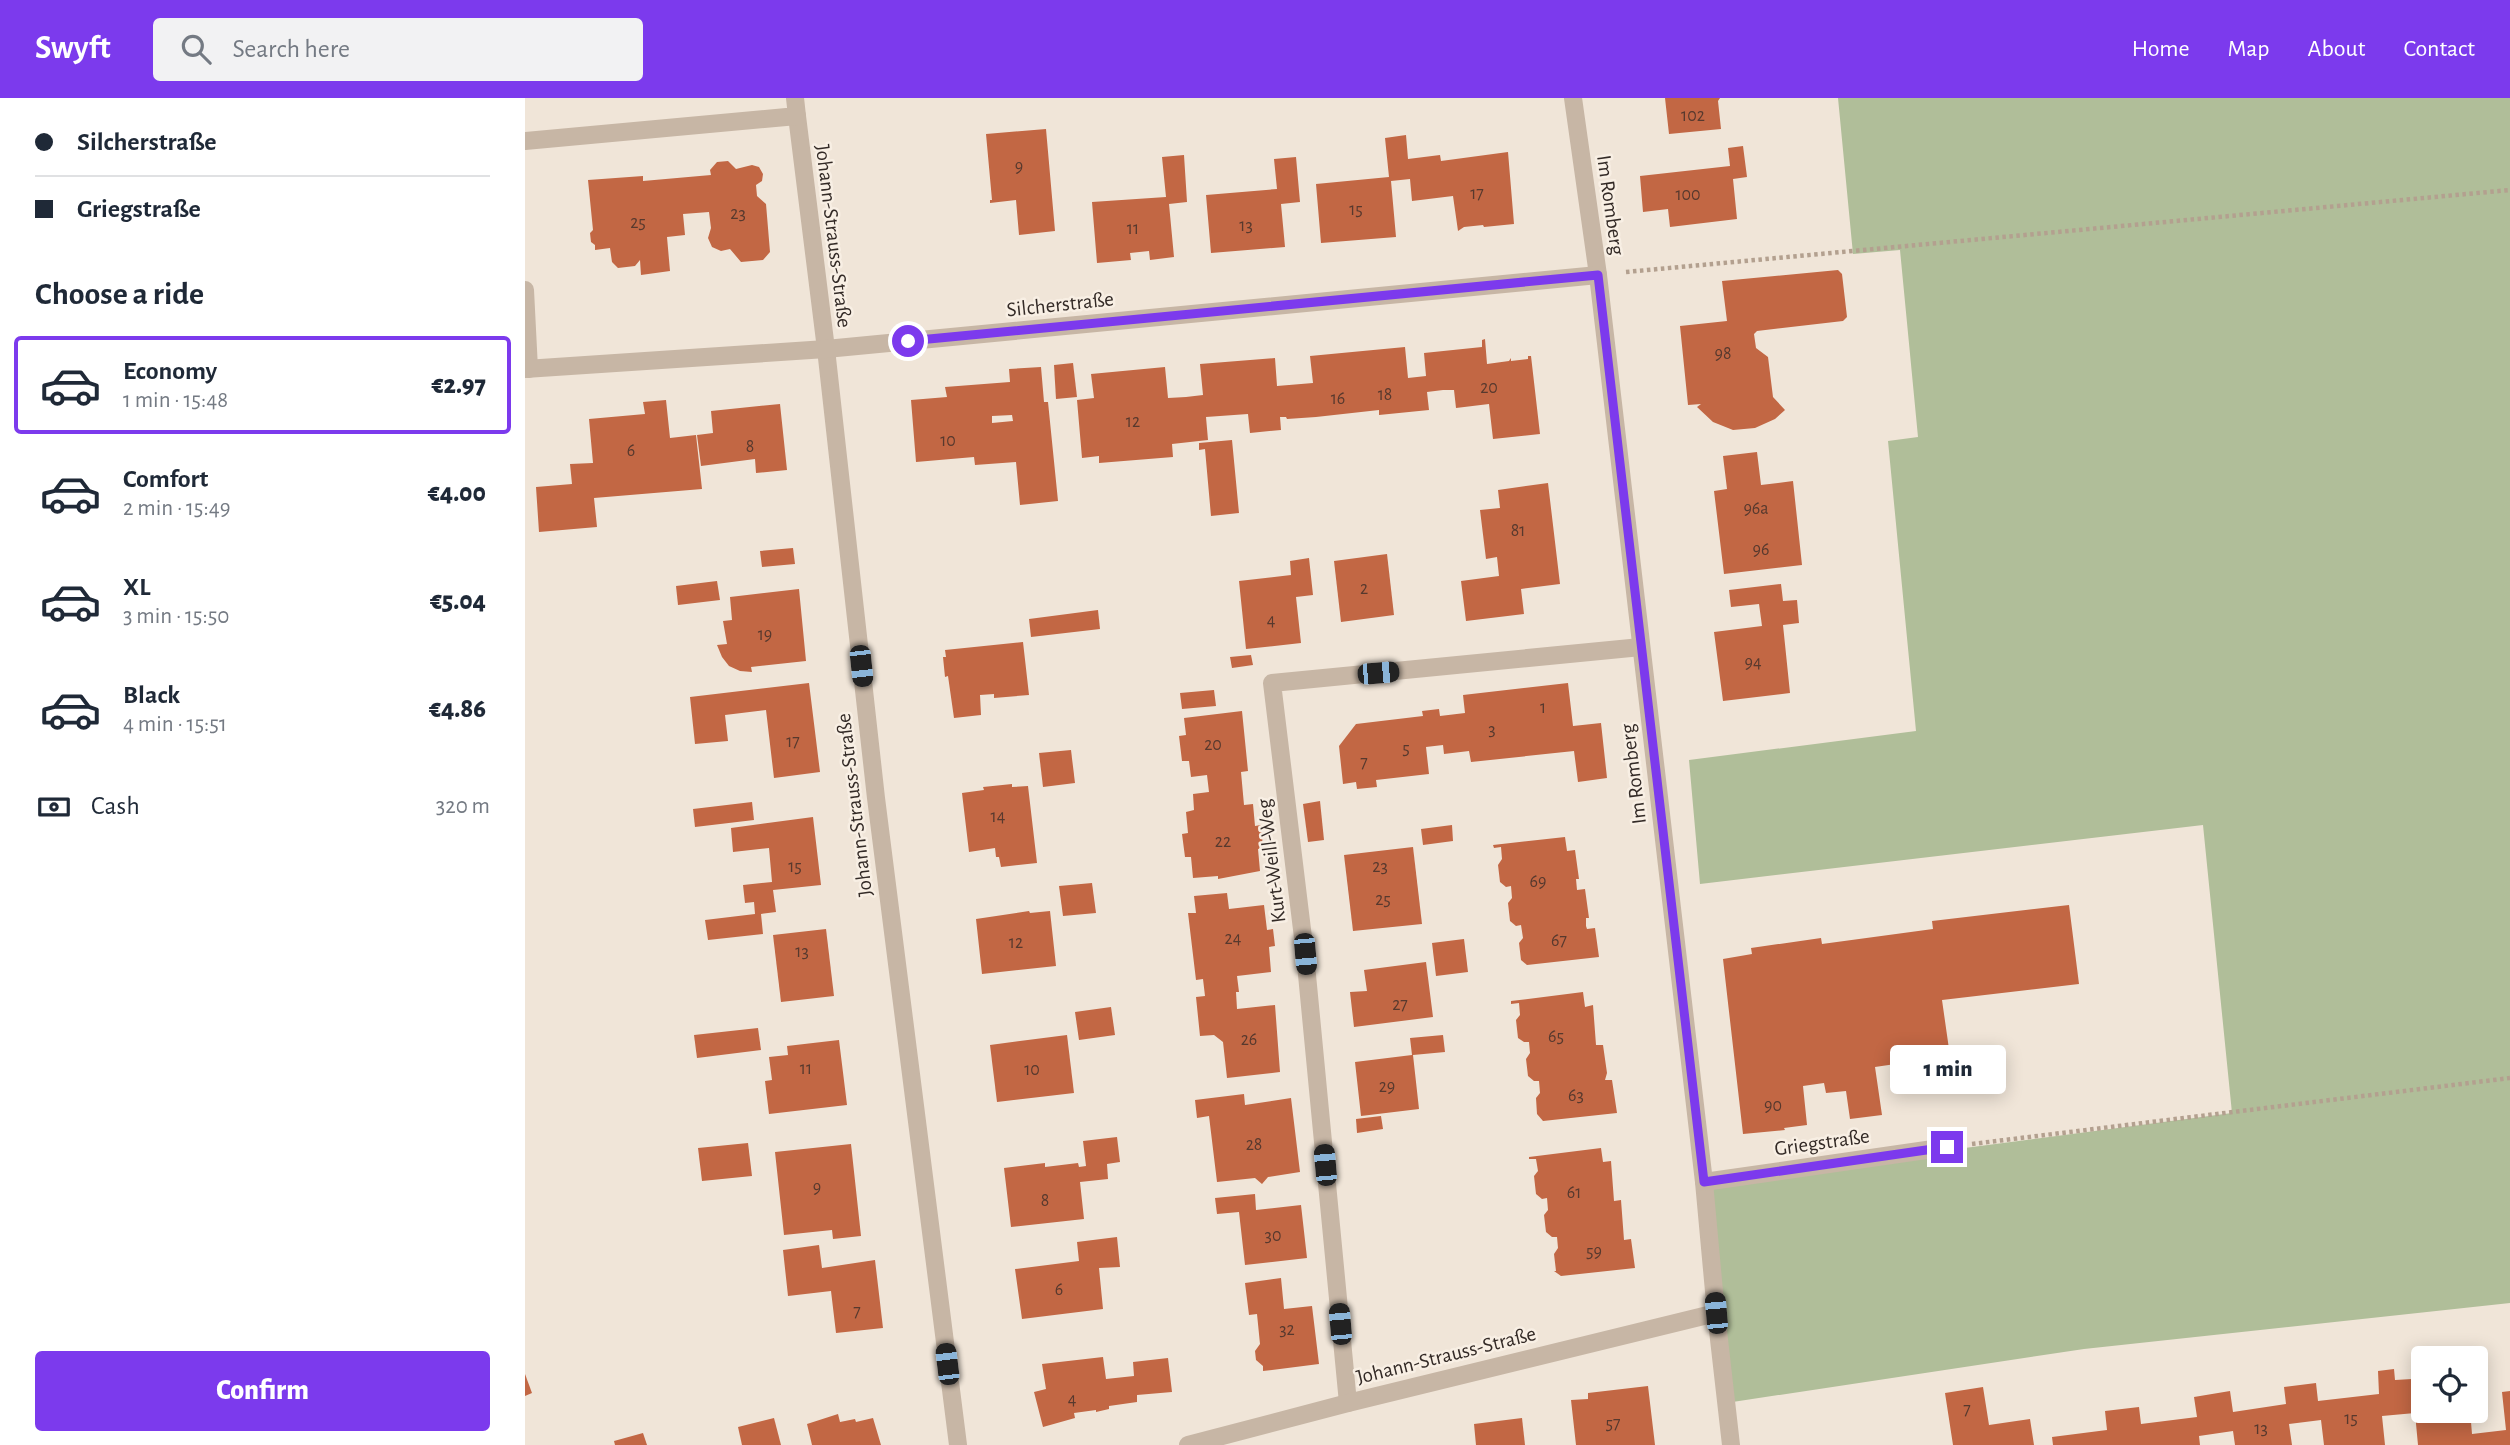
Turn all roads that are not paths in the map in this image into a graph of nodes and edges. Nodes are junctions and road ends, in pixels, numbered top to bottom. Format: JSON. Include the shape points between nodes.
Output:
{"nodes":[{"id":1,"x":796,"y":98,"type":"edge"},
{"id":2,"x":1573,"y":98,"type":"edge"},
{"id":3,"x":797,"y":116,"type":"junction"},
{"id":4,"x":525,"y":141,"type":"edge"},
{"id":5,"x":1598,"y":275,"type":"junction"},
{"id":6,"x":525,"y":290,"type":"edge"},
{"id":7,"x":826,"y":349,"type":"junction"},
{"id":8,"x":527,"y":369,"type":"edge"},
{"id":9,"x":1641,"y":647,"type":"junction"},
{"id":10,"x":1947,"y":1147,"type":"road end"},
{"id":11,"x":1704,"y":1182,"type":"junction"},
{"id":12,"x":1716,"y":1313,"type":"junction"},
{"id":13,"x":1348,"y":1403,"type":"junction"},
{"id":14,"x":958,"y":1445,"type":"edge"},
{"id":15,"x":1188,"y":1445,"type":"edge"},
{"id":16,"x":1731,"y":1445,"type":"edge"}],
"edges":[{"from":1,"to":3,"type":"street","name":"Johann-Strauss-Straße"},
{"from":2,"to":5,"type":"street","name":"Im Romberg"},
{"from":3,"to":4,"type":"street"},
{"from":3,"to":7,"type":"street","name":"Johann-Strauss-Straße"},
{"from":5,"to":7,"type":"street","name":"Silcherstraße"},
{"from":5,"to":9,"type":"street","name":"Im Romberg"},
{"from":6,"to":8,"type":"street"},
{"from":7,"to":8,"type":"street","name":"Silcherstraße"},
{"from":7,"to":14,"type":"street","name":"Johann-Strauss-Straße","via":[[876,798]]},
{"from":9,"to":11,"type":"street","name":"Im Romberg"},
{"from":9,"to":13,"type":"street","name":"Kurt-Weill-Weg","via":[[1272,683],[1305,954]]},
{"from":10,"to":11,"type":"street","name":"Griegstraße"},
{"from":11,"to":12,"type":"street","name":"Im Romberg"},
{"from":12,"to":13,"type":"street","name":"Johann-Strauss-Straße"},
{"from":12,"to":16,"type":"street","name":"Im Romberg"},
{"from":13,"to":15,"type":"street","name":"Johann-Strauss-Straße"}]}
